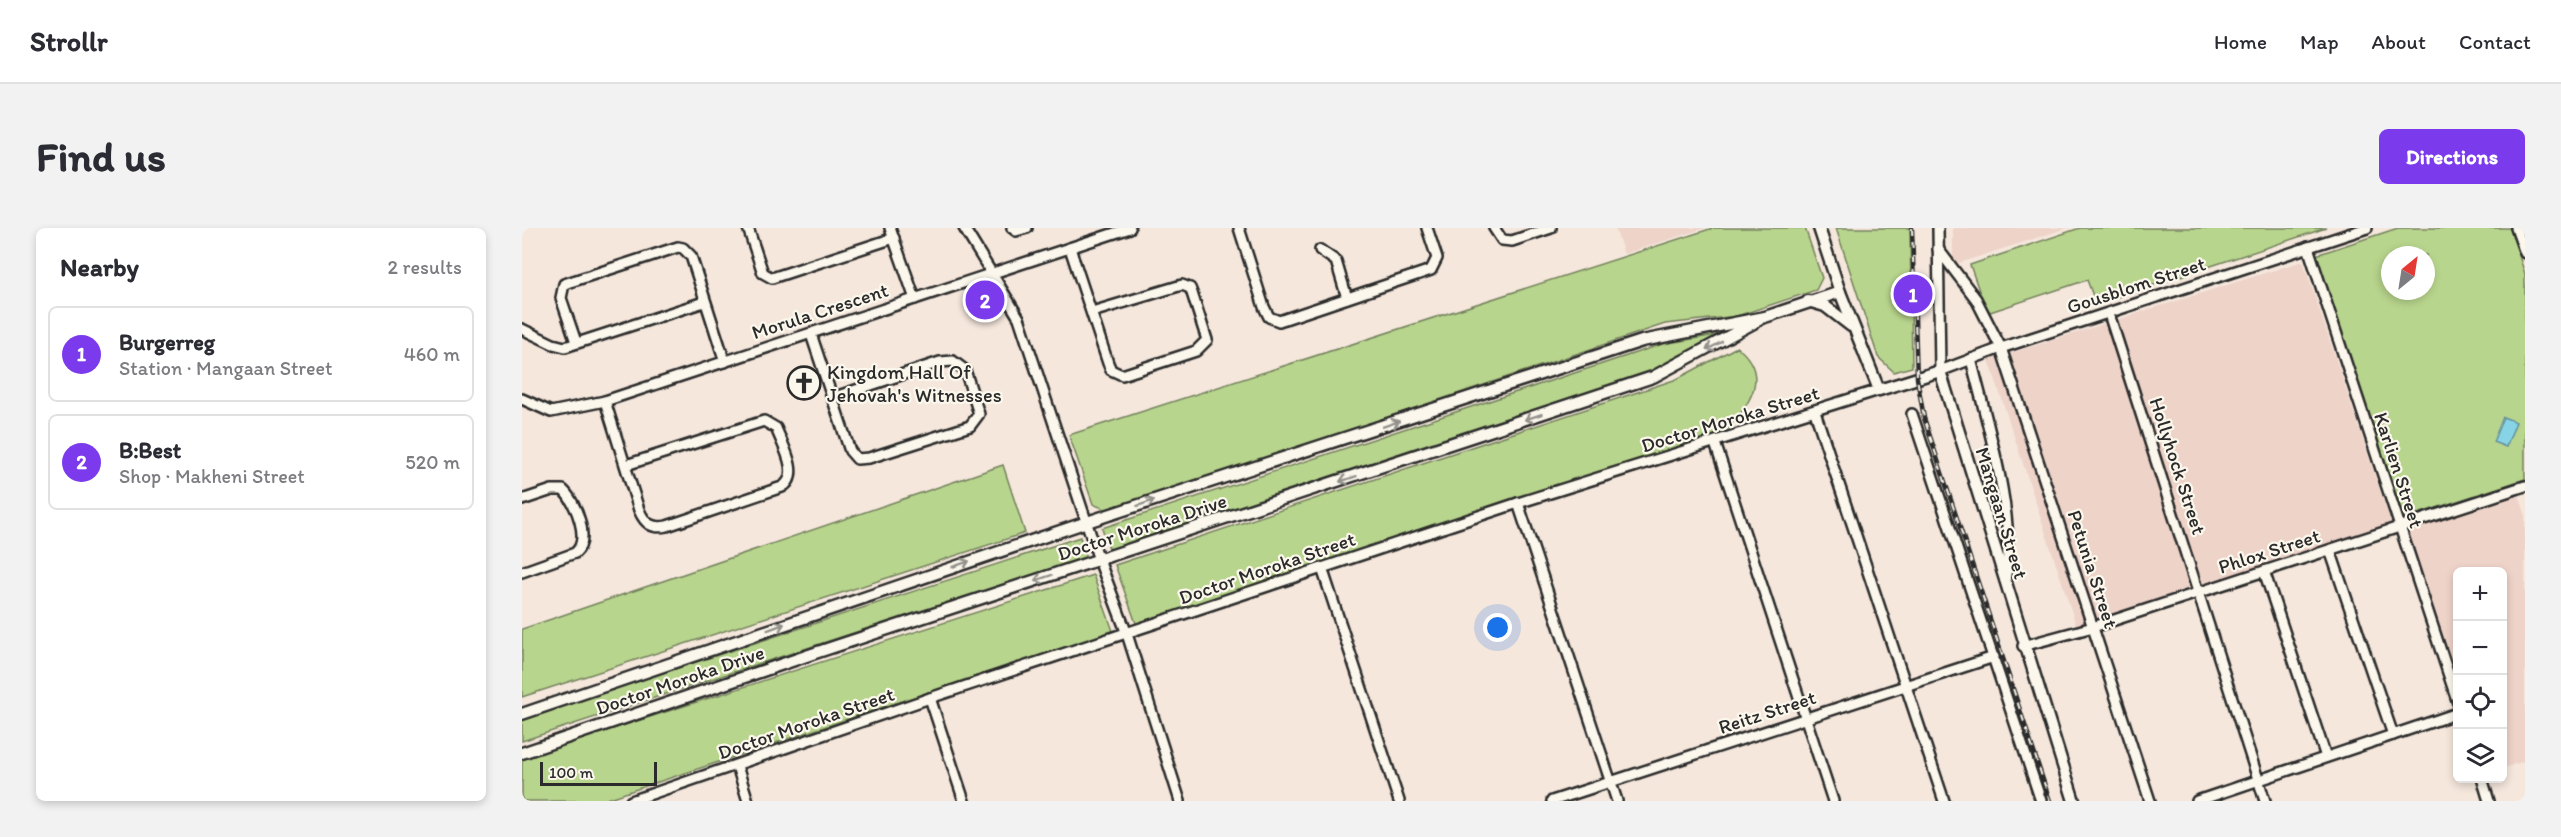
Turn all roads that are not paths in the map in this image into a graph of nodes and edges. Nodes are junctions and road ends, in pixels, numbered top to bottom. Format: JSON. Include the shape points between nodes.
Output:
{"nodes":[{"id":1,"x":748,"y":228,"type":"edge"},
{"id":2,"x":890,"y":228,"type":"edge"},
{"id":3,"x":964,"y":228,"type":"edge"},
{"id":4,"x":1012,"y":228,"type":"edge"},
{"id":5,"x":1027,"y":228,"type":"edge"},
{"id":6,"x":1130,"y":228,"type":"edge"},
{"id":7,"x":1239,"y":228,"type":"edge"},
{"id":8,"x":1427,"y":228,"type":"edge"},
{"id":9,"x":1494,"y":228,"type":"edge"},
{"id":10,"x":1551,"y":228,"type":"edge"},
{"id":11,"x":1819,"y":228,"type":"edge"},
{"id":12,"x":1938,"y":228,"type":"edge"},
{"id":13,"x":2367,"y":228,"type":"edge"},
{"id":14,"x":2516,"y":228,"type":"edge"},
{"id":15,"x":894,"y":238,"type":"junction"},
{"id":16,"x":1070,"y":248,"type":"junction"},
{"id":17,"x":2308,"y":248,"type":"junction"},
{"id":18,"x":1938,"y":249,"type":"junction"},
{"id":19,"x":1320,"y":250,"type":"dead end"},
{"id":20,"x":2525,"y":253,"type":"edge"},
{"id":21,"x":992,"y":273,"type":"junction"},
{"id":22,"x":1840,"y":292,"type":"junction"},
{"id":23,"x":915,"y":298,"type":"junction"},
{"id":24,"x":1347,"y":298,"type":"junction"},
{"id":25,"x":1808,"y":301,"type":"junction"},
{"id":26,"x":704,"y":302,"type":"junction"},
{"id":27,"x":1092,"y":312,"type":"junction"},
{"id":28,"x":2109,"y":314,"type":"junction"},
{"id":29,"x":1765,"y":317,"type":"junction"},
{"id":30,"x":1854,"y":328,"type":"junction"},
{"id":31,"x":522,"y":329,"type":"edge"},
{"id":32,"x":811,"y":334,"type":"junction"},
{"id":33,"x":576,"y":342,"type":"junction"},
{"id":34,"x":2001,"y":348,"type":"junction"},
{"id":35,"x":1971,"y":359,"type":"junction"},
{"id":36,"x":725,"y":362,"type":"junction"},
{"id":37,"x":1940,"y":371,"type":"junction"},
{"id":38,"x":1917,"y":378,"type":"joint"},
{"id":39,"x":1879,"y":390,"type":"junction"},
{"id":40,"x":832,"y":398,"type":"junction"},
{"id":41,"x":522,"y":399,"type":"edge"},
{"id":42,"x":605,"y":401,"type":"junction"},
{"id":43,"x":1815,"y":412,"type":"junction"},
{"id":44,"x":1912,"y":414,"type":"dead end"},
{"id":45,"x":1715,"y":443,"type":"junction"},
{"id":46,"x":626,"y":465,"type":"junction"},
{"id":47,"x":2525,"y":486,"type":"edge"},
{"id":48,"x":522,"y":500,"type":"edge"},
{"id":49,"x":1518,"y":503,"type":"junction"},
{"id":50,"x":1087,"y":522,"type":"junction"},
{"id":51,"x":2398,"y":526,"type":"junction"},
{"id":52,"x":2330,"y":550,"type":"junction"},
{"id":53,"x":1099,"y":560,"type":"junction"},
{"id":54,"x":1322,"y":567,"type":"junction"},
{"id":55,"x":2264,"y":571,"type":"junction"},
{"id":56,"x":522,"y":573,"type":"edge"},
{"id":57,"x":2004,"y":582,"type":"junction"},
{"id":58,"x":2200,"y":593,"type":"junction"},
{"id":59,"x":2093,"y":627,"type":"junction"},
{"id":60,"x":1127,"y":634,"type":"junction"},
{"id":61,"x":2023,"y":646,"type":"junction"},
{"id":62,"x":1994,"y":657,"type":"junction"},
{"id":63,"x":1906,"y":685,"type":"junction"},
{"id":64,"x":2453,"y":691,"type":"edge"},
{"id":65,"x":930,"y":698,"type":"junction"},
{"id":66,"x":522,"y":714,"type":"edge"},
{"id":67,"x":2453,"y":714,"type":"edge"},
{"id":68,"x":1805,"y":718,"type":"junction"},
{"id":69,"x":2394,"y":735,"type":"junction"},
{"id":70,"x":522,"y":753,"type":"edge"},
{"id":71,"x":2326,"y":757,"type":"junction"},
{"id":72,"x":737,"y":766,"type":"junction"},
{"id":73,"x":2258,"y":781,"type":"junction"},
{"id":74,"x":1611,"y":782,"type":"junction"},
{"id":75,"x":2484,"y":783,"type":"edge"},
{"id":76,"x":631,"y":801,"type":"edge"},
{"id":77,"x":748,"y":801,"type":"edge"},
{"id":78,"x":964,"y":801,"type":"edge"},
{"id":79,"x":1180,"y":801,"type":"edge"},
{"id":80,"x":1399,"y":801,"type":"edge"},
{"id":81,"x":1552,"y":801,"type":"edge"},
{"id":82,"x":1617,"y":801,"type":"edge"},
{"id":83,"x":1833,"y":801,"type":"edge"},
{"id":84,"x":1944,"y":801,"type":"edge"},
{"id":85,"x":2041,"y":801,"type":"edge"},
{"id":86,"x":2074,"y":801,"type":"edge"},
{"id":87,"x":2150,"y":801,"type":"edge"},
{"id":88,"x":2197,"y":801,"type":"edge"},
{"id":89,"x":2265,"y":801,"type":"edge"},
{"id":90,"x":2489,"y":801,"type":"edge"}],
"edges":[{"from":1,"to":15,"type":"street","via":[[763,273],[772,278]]},
{"from":2,"to":15,"type":"street"},
{"from":3,"to":21,"type":"street"},
{"from":4,"to":5,"type":"street"},
{"from":6,"to":16,"type":"street","name":"Morula Crescent"},
{"from":7,"to":24,"type":"street","via":[[1264,307],[1273,320],[1284,320]]},
{"from":8,"to":24,"type":"street","via":[[1437,258],[1431,270]]},
{"from":9,"to":10,"type":"street","via":[[1502,240],[1512,241]]},
{"from":11,"to":22,"type":"street"},
{"from":12,"to":18,"type":"street","name":"Mangaan Street"},
{"from":13,"to":17,"type":"street","name":"Gousblom Street"},
{"from":14,"to":20,"type":"street"},
{"from":15,"to":23,"type":"street"},
{"from":16,"to":21,"type":"street","name":"Morula Crescent"},
{"from":16,"to":27,"type":"street"},
{"from":17,"to":28,"type":"street","name":"Gousblom Street"},
{"from":17,"to":51,"type":"street","name":"Karlien Street"},
{"from":18,"to":34,"type":"street","name":"Petunia Street","via":[[1976,299]]},
{"from":18,"to":37,"type":"street","name":"Mangaan Street"},
{"from":19,"to":24,"type":"street","via":[[1336,261]]},
{"from":21,"to":23,"type":"street","name":"Morula Crescent"},
{"from":21,"to":50,"type":"street","via":[[1019,318]]},
{"from":22,"to":25,"type":"street","name":"Doctor Moroka Drive"},
{"from":22,"to":30,"type":"street"},
{"from":23,"to":32,"type":"street","name":"Morula Crescent"},
{"from":25,"to":29,"type":"street","name":"Doctor Moroka Drive"},
{"from":25,"to":30,"type":"street","via":[[1834,311]]},
{"from":26,"to":33,"type":"street"},
{"from":26,"to":33,"type":"street","via":[[688,251],[672,247],[564,284],[561,298]]},
{"from":26,"to":36,"type":"street"},
{"from":27,"to":27,"type":"street","via":[[1111,369],[1122,375],[1196,351],[1207,340],[1190,288],[1182,285]]},
{"from":28,"to":34,"type":"street","name":"Gousblom Street"},
{"from":28,"to":58,"type":"street","name":"Hollyhock Street"},
{"from":50,"to":29,"type":"street","name":"Doctor Moroka Drive","one_way":true,"via":[[1642,341]]},
{"from":29,"to":53,"type":"street","name":"Doctor Moroka Drive","one_way":true,"via":[[1653,377]]},
{"from":30,"to":39,"type":"street"},
{"from":31,"to":33,"type":"street","via":[[559,347]]},
{"from":32,"to":36,"type":"street","name":"Morula Crescent"},
{"from":32,"to":40,"type":"street"},
{"from":34,"to":35,"type":"street","name":"Gousblom Street"},
{"from":34,"to":59,"type":"street","name":"Petunia Street"},
{"from":35,"to":37,"type":"street","name":"Gousblom Street"},
{"from":35,"to":57,"type":"street","via":[[1996,460],[2009,546]]},
{"from":36,"to":42,"type":"street","name":"Morula Crescent"},
{"from":37,"to":38,"type":"street","name":"Gousblom Street"},
{"from":37,"to":57,"type":"street","name":"Mangaan Street"},
{"from":38,"to":39,"type":"street","name":"Doctor Moroka Street"},
{"from":39,"to":43,"type":"street","name":"Doctor Moroka Street"},
{"from":40,"to":40,"type":"street","via":[[850,451],[862,460],[970,426],[979,414],[965,370],[953,361]]},
{"from":41,"to":42,"type":"street","name":"Morula Crescent","via":[[551,412]]},
{"from":42,"to":46,"type":"street"},
{"from":43,"to":45,"type":"street","name":"Doctor Moroka Street"},
{"from":43,"to":63,"type":"street"},
{"from":44,"to":62,"type":"street"},
{"from":45,"to":49,"type":"street","name":"Doctor Moroka Street"},
{"from":45,"to":68,"type":"street"},
{"from":46,"to":46,"type":"street","via":[[643,518],[647,524],[660,528],[782,487],[792,474],[776,428],[764,421]]},
{"from":47,"to":51,"type":"street","name":"Phlox Street"},
{"from":48,"to":56,"type":"street","via":[[563,490],[570,498],[583,539],[575,553]]},
{"from":49,"to":54,"type":"street","name":"Doctor Moroka Street"},
{"from":49,"to":74,"type":"street"},
{"from":50,"to":53,"type":"street"},
{"from":66,"to":50,"type":"street","name":"Doctor Moroka Drive","one_way":true},
{"from":51,"to":52,"type":"street","name":"Phlox Street"},
{"from":51,"to":64,"type":"street","name":"Karlien Street"},
{"from":52,"to":55,"type":"street","name":"Phlox Street"},
{"from":52,"to":69,"type":"street"},
{"from":53,"to":60,"type":"street"},
{"from":53,"to":70,"type":"street","name":"Doctor Moroka Drive","one_way":true},
{"from":54,"to":60,"type":"street","name":"Doctor Moroka Street"},
{"from":54,"to":80,"type":"street"},
{"from":55,"to":58,"type":"street","name":"Phlox Street"},
{"from":55,"to":71,"type":"street"},
{"from":57,"to":61,"type":"street","name":"Mangaan Street"},
{"from":58,"to":59,"type":"street","name":"Phlox Street"},
{"from":58,"to":73,"type":"street","name":"Hollyhock Street"},
{"from":59,"to":61,"type":"street","name":"Phlox Street"},
{"from":59,"to":87,"type":"street","name":"Petunia Street"},
{"from":60,"to":65,"type":"street","name":"Doctor Moroka Street"},
{"from":60,"to":79,"type":"street"},
{"from":61,"to":86,"type":"street","name":"Mangaan Street"},
{"from":62,"to":63,"type":"street","name":"Reitz Street"},
{"from":62,"to":85,"type":"street"},
{"from":63,"to":68,"type":"street","name":"Reitz Street"},
{"from":63,"to":84,"type":"street"},
{"from":65,"to":72,"type":"street","name":"Doctor Moroka Street"},
{"from":65,"to":78,"type":"street"},
{"from":67,"to":69,"type":"street"},
{"from":68,"to":74,"type":"street","name":"Reitz Street"},
{"from":68,"to":83,"type":"street"},
{"from":69,"to":71,"type":"street"},
{"from":71,"to":73,"type":"street"},
{"from":72,"to":76,"type":"street","name":"Doctor Moroka Street"},
{"from":72,"to":77,"type":"street"},
{"from":73,"to":88,"type":"street"},
{"from":73,"to":89,"type":"street","name":"Hollyhock Street"},
{"from":74,"to":81,"type":"street","name":"Reitz Street"},
{"from":74,"to":82,"type":"street"},
{"from":75,"to":90,"type":"street"}]}
